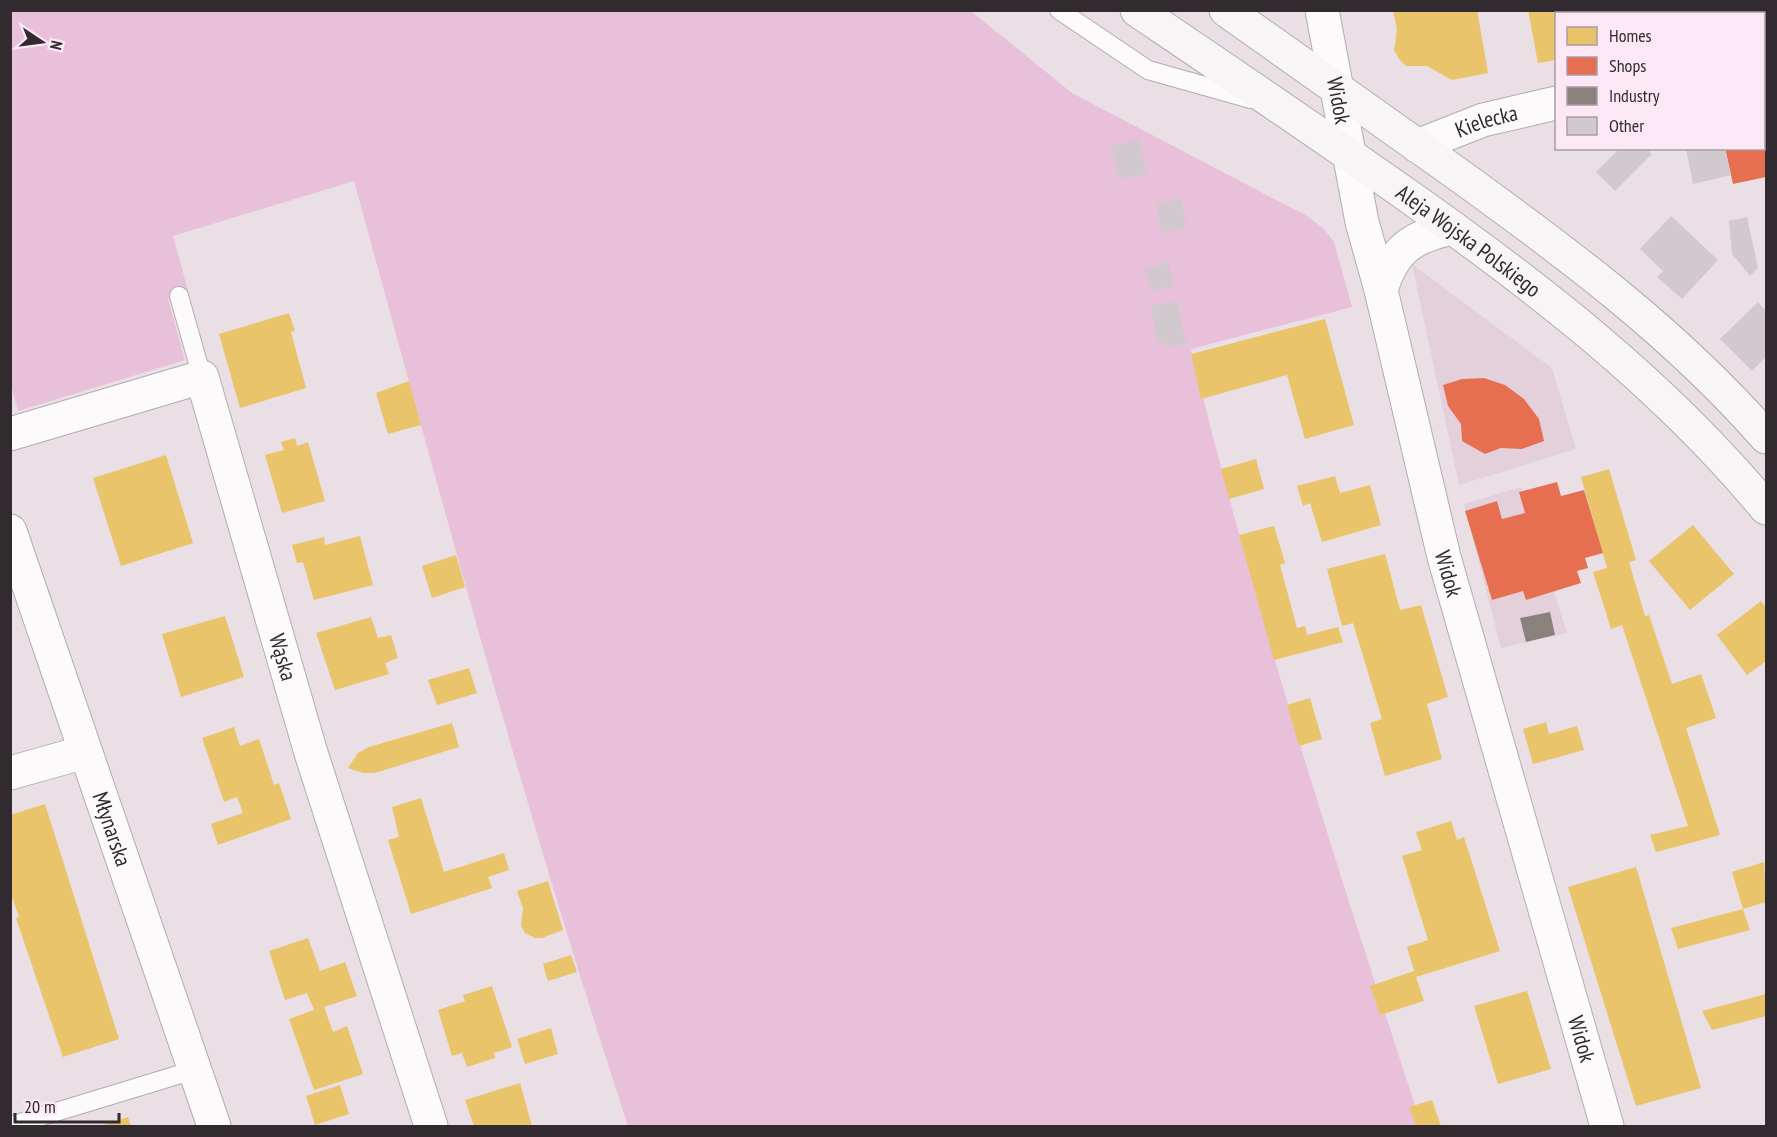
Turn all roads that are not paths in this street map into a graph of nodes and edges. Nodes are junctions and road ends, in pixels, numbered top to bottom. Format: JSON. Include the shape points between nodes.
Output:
{"nodes":[{"id":1,"x":1059,"y":10,"type":"edge"},
{"id":2,"x":1137,"y":10,"type":"edge"},
{"id":3,"x":1226,"y":10,"type":"edge"},
{"id":4,"x":1322,"y":10,"type":"edge"},
{"id":5,"x":1338,"y":89,"type":"junction"},
{"id":6,"x":1555,"y":103,"type":"edge"},
{"id":7,"x":1280,"y":106,"type":"junction"},
{"id":8,"x":1417,"y":146,"type":"junction"},
{"id":9,"x":1352,"y":156,"type":"junction"},
{"id":10,"x":1453,"y":228,"type":"junction"},
{"id":11,"x":1382,"y":290,"type":"junction"},
{"id":12,"x":179,"y":296,"type":"dead end"},
{"id":13,"x":202,"y":377,"type":"junction"},
{"id":14,"x":10,"y":434,"type":"edge"},
{"id":15,"x":1767,"y":437,"type":"edge"},
{"id":16,"x":1767,"y":508,"type":"edge"},
{"id":17,"x":10,"y":531,"type":"edge"},
{"id":18,"x":86,"y":752,"type":"junction"},
{"id":19,"x":10,"y":773,"type":"edge"},
{"id":20,"x":194,"y":1070,"type":"junction"},
{"id":21,"x":18,"y":1125,"type":"edge"},
{"id":22,"x":214,"y":1126,"type":"edge"},
{"id":23,"x":431,"y":1126,"type":"edge"},
{"id":24,"x":1607,"y":1126,"type":"edge"}],
"edges":[{"from":1,"to":7,"type":"lane","via":[[1148,70]]},
{"from":2,"to":7,"type":"main road","name":"Aleja Wojska Polskiego"},
{"from":3,"to":5,"type":"main road","name":"Aleja Wojska Polskiego"},
{"from":4,"to":5,"type":"street","name":"Widok"},
{"from":5,"to":8,"type":"main road","name":"Aleja Wojska Polskiego"},
{"from":5,"to":9,"type":"street","name":"Widok"},
{"from":6,"to":8,"type":"street","name":"Kielecka","via":[[1483,120]]},
{"from":7,"to":9,"type":"main road","name":"Aleja Wojska Polskiego"},
{"from":8,"to":15,"type":"main road","name":"Aleja Wojska Polskiego","via":[[1609,287],[1709,376]]},
{"from":9,"to":10,"type":"main road","name":"Aleja Wojska Polskiego"},
{"from":9,"to":11,"type":"street","name":"Widok","via":[[1362,222]]},
{"from":10,"to":11,"type":"street","via":[[1433,232],[1405,247],[1394,259]]},
{"from":10,"to":16,"type":"main road","name":"Aleja Wojska Polskiego","via":[[1531,285],[1642,377],[1736,471]]},
{"from":11,"to":24,"type":"street","name":"Widok","via":[[1447,568]]},
{"from":12,"to":13,"type":"lane"},
{"from":13,"to":14,"type":"street"},
{"from":13,"to":23,"type":"street","name":"Wąska","via":[[311,753]]},
{"from":17,"to":18,"type":"street","name":"Młynarska"},
{"from":18,"to":19,"type":"street"},
{"from":18,"to":20,"type":"street","name":"Młynarska"},
{"from":20,"to":21,"type":"lane"},
{"from":20,"to":22,"type":"street","name":"Młynarska"}]}
